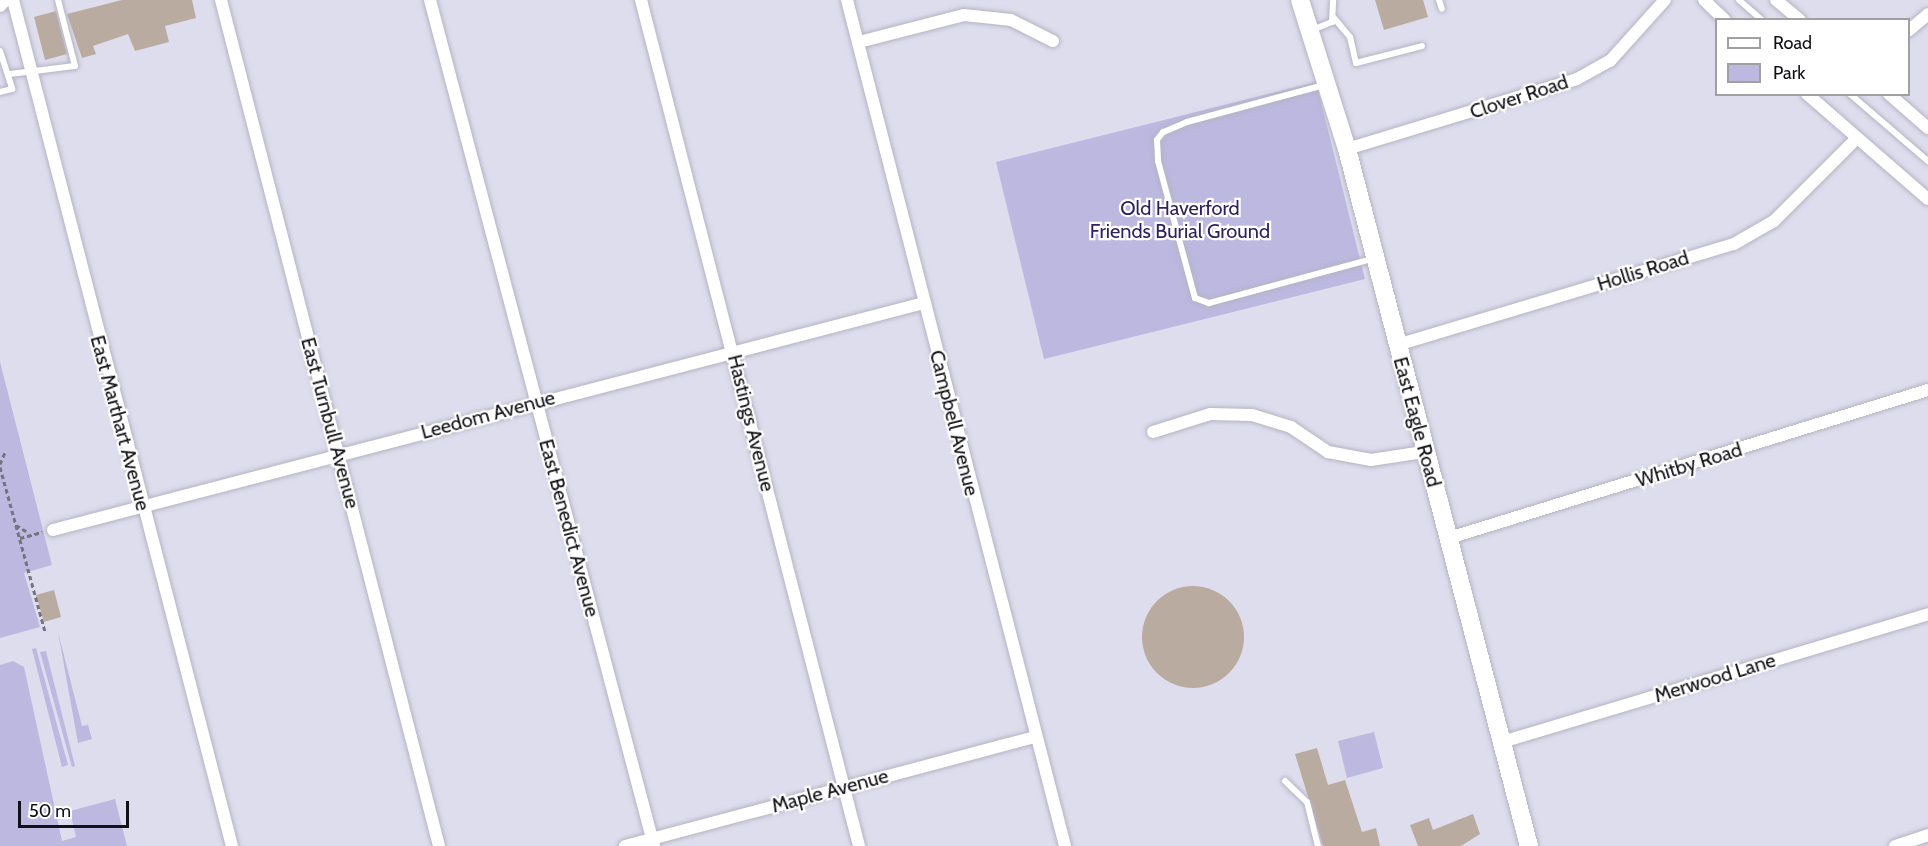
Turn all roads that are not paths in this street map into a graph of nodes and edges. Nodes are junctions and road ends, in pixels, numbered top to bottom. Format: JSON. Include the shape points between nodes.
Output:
{"nodes":[{"id":1,"x":6,"y":0,"type":"edge"},
{"id":2,"x":13,"y":0,"type":"edge"},
{"id":3,"x":58,"y":0,"type":"edge"},
{"id":4,"x":220,"y":0,"type":"edge"},
{"id":5,"x":430,"y":0,"type":"edge"},
{"id":6,"x":641,"y":0,"type":"edge"},
{"id":7,"x":847,"y":0,"type":"edge"},
{"id":8,"x":1300,"y":0,"type":"edge"},
{"id":9,"x":1333,"y":0,"type":"edge"},
{"id":10,"x":1439,"y":0,"type":"edge"},
{"id":11,"x":1665,"y":0,"type":"edge"},
{"id":12,"x":1704,"y":0,"type":"edge"},
{"id":13,"x":1739,"y":0,"type":"edge"},
{"id":14,"x":1776,"y":0,"type":"edge"},
{"id":15,"x":0,"y":6,"type":"edge"},
{"id":16,"x":1442,"y":9,"type":"dead end"},
{"id":17,"x":1928,"y":14,"type":"edge"},
{"id":18,"x":1334,"y":18,"type":"junction"},
{"id":19,"x":1723,"y":18,"type":"edge"},
{"id":20,"x":1760,"y":18,"type":"edge"},
{"id":21,"x":1798,"y":18,"type":"edge"},
{"id":22,"x":1910,"y":29,"type":"edge"},
{"id":23,"x":1310,"y":31,"type":"junction"},
{"id":24,"x":1053,"y":41,"type":"dead end"},
{"id":25,"x":859,"y":42,"type":"junction"},
{"id":26,"x":1422,"y":46,"type":"dead end"},
{"id":27,"x":0,"y":51,"type":"edge"},
{"id":28,"x":28,"y":70,"type":"junction"},
{"id":29,"x":9,"y":74,"type":"junction"},
{"id":30,"x":1327,"y":84,"type":"junction"},
{"id":31,"x":0,"y":92,"type":"edge"},
{"id":32,"x":1809,"y":96,"type":"edge"},
{"id":33,"x":1852,"y":96,"type":"edge"},
{"id":34,"x":1891,"y":96,"type":"edge"},
{"id":35,"x":1928,"y":128,"type":"edge"},
{"id":36,"x":1856,"y":139,"type":"junction"},
{"id":37,"x":1347,"y":149,"type":"junction"},
{"id":38,"x":1928,"y":161,"type":"edge"},
{"id":39,"x":1928,"y":199,"type":"edge"},
{"id":40,"x":1372,"y":259,"type":"junction"},
{"id":41,"x":924,"y":303,"type":"junction"},
{"id":42,"x":1396,"y":345,"type":"junction"},
{"id":43,"x":734,"y":351,"type":"junction"},
{"id":44,"x":1928,"y":390,"type":"edge"},
{"id":45,"x":535,"y":403,"type":"junction"},
{"id":46,"x":1154,"y":432,"type":"dead end"},
{"id":47,"x":1424,"y":452,"type":"junction"},
{"id":48,"x":339,"y":455,"type":"junction"},
{"id":49,"x":142,"y":506,"type":"junction"},
{"id":50,"x":53,"y":530,"type":"road end"},
{"id":51,"x":1449,"y":538,"type":"junction"},
{"id":52,"x":1928,"y":614,"type":"edge"},
{"id":53,"x":1035,"y":738,"type":"junction"},
{"id":54,"x":1502,"y":742,"type":"junction"},
{"id":55,"x":1286,"y":782,"type":"dead end"},
{"id":56,"x":843,"y":787,"type":"junction"},
{"id":57,"x":1928,"y":836,"type":"edge"},
{"id":58,"x":653,"y":842,"type":"edge"},
{"id":59,"x":232,"y":846,"type":"edge"},
{"id":60,"x":439,"y":846,"type":"edge"},
{"id":61,"x":625,"y":846,"type":"edge"},
{"id":62,"x":859,"y":846,"type":"edge"},
{"id":63,"x":1065,"y":846,"type":"edge"},
{"id":64,"x":1318,"y":846,"type":"edge"},
{"id":65,"x":1529,"y":846,"type":"edge"},
{"id":66,"x":1895,"y":846,"type":"edge"}],
"edges":[{"from":1,"to":15,"type":"street"},
{"from":2,"to":28,"type":"street","name":"East Marthart Avenue"},
{"from":3,"to":28,"type":"lane","via":[[75,66]]},
{"from":4,"to":48,"type":"street","name":"East Turnbull Avenue"},
{"from":5,"to":45,"type":"street","name":"East Benedict Avenue"},
{"from":6,"to":43,"type":"street","name":"Hastings Avenue"},
{"from":7,"to":25,"type":"street","name":"Campbell Avenue"},
{"from":8,"to":23,"type":"main road","name":"East Eagle Road"},
{"from":9,"to":18,"type":"lane"},
{"from":10,"to":16,"type":"lane"},
{"from":11,"to":37,"type":"street","name":"Clover Road","via":[[1610,61],[1577,79]]},
{"from":12,"to":19,"type":"street"},
{"from":13,"to":20,"type":"lane"},
{"from":14,"to":21,"type":"street"},
{"from":17,"to":22,"type":"street"},
{"from":18,"to":23,"type":"lane"},
{"from":18,"to":26,"type":"lane","via":[[1350,37],[1356,63]]},
{"from":23,"to":30,"type":"main road","name":"East Eagle Road"},
{"from":24,"to":25,"type":"street","via":[[1011,20],[964,15]]},
{"from":25,"to":41,"type":"street","name":"Campbell Avenue"},
{"from":27,"to":29,"type":"lane"},
{"from":28,"to":29,"type":"lane"},
{"from":28,"to":49,"type":"street","name":"East Marthart Avenue"},
{"from":29,"to":31,"type":"lane","via":[[12,89]]},
{"from":30,"to":37,"type":"main road","name":"East Eagle Road"},
{"from":30,"to":40,"type":"lane","via":[[1163,132],[1158,161],[1195,298],[1202,301]]},
{"from":32,"to":36,"type":"street"},
{"from":33,"to":38,"type":"lane"},
{"from":34,"to":35,"type":"street"},
{"from":36,"to":39,"type":"street"},
{"from":36,"to":42,"type":"street","name":"Hollis Road","via":[[1774,221],[1734,244]]},
{"from":37,"to":40,"type":"main road","name":"East Eagle Road"},
{"from":40,"to":42,"type":"main road","name":"East Eagle Road"},
{"from":41,"to":43,"type":"street","name":"Leedom Avenue"},
{"from":41,"to":53,"type":"street","name":"Campbell Avenue"},
{"from":42,"to":47,"type":"main road","name":"East Eagle Road"},
{"from":43,"to":45,"type":"street","name":"Leedom Avenue"},
{"from":43,"to":56,"type":"street","name":"Hastings Avenue"},
{"from":44,"to":51,"type":"street","name":"Whitby Road"},
{"from":45,"to":48,"type":"street","name":"Leedom Avenue"},
{"from":45,"to":58,"type":"street","name":"East Benedict Avenue"},
{"from":46,"to":47,"type":"street","via":[[1210,414],[1252,415],[1291,427],[1328,452],[1371,460]]},
{"from":47,"to":51,"type":"main road","name":"East Eagle Road"},
{"from":48,"to":49,"type":"street","name":"Leedom Avenue"},
{"from":48,"to":60,"type":"street","name":"East Turnbull Avenue"},
{"from":49,"to":50,"type":"street","name":"Leedom Avenue"},
{"from":49,"to":59,"type":"street","name":"East Marthart Avenue"},
{"from":51,"to":54,"type":"main road","name":"East Eagle Road"},
{"from":52,"to":54,"type":"street","name":"Merwood Lane"},
{"from":53,"to":56,"type":"street","name":"Maple Avenue"},
{"from":53,"to":63,"type":"street","name":"Campbell Avenue"},
{"from":54,"to":65,"type":"main road","name":"East Eagle Road"},
{"from":55,"to":64,"type":"lane","via":[[1307,802]]},
{"from":56,"to":58,"type":"street","name":"Maple Avenue"},
{"from":56,"to":62,"type":"street","name":"Hastings Avenue"},
{"from":57,"to":66,"type":"street"},
{"from":58,"to":61,"type":"street","name":"Maple Avenue"}]}
